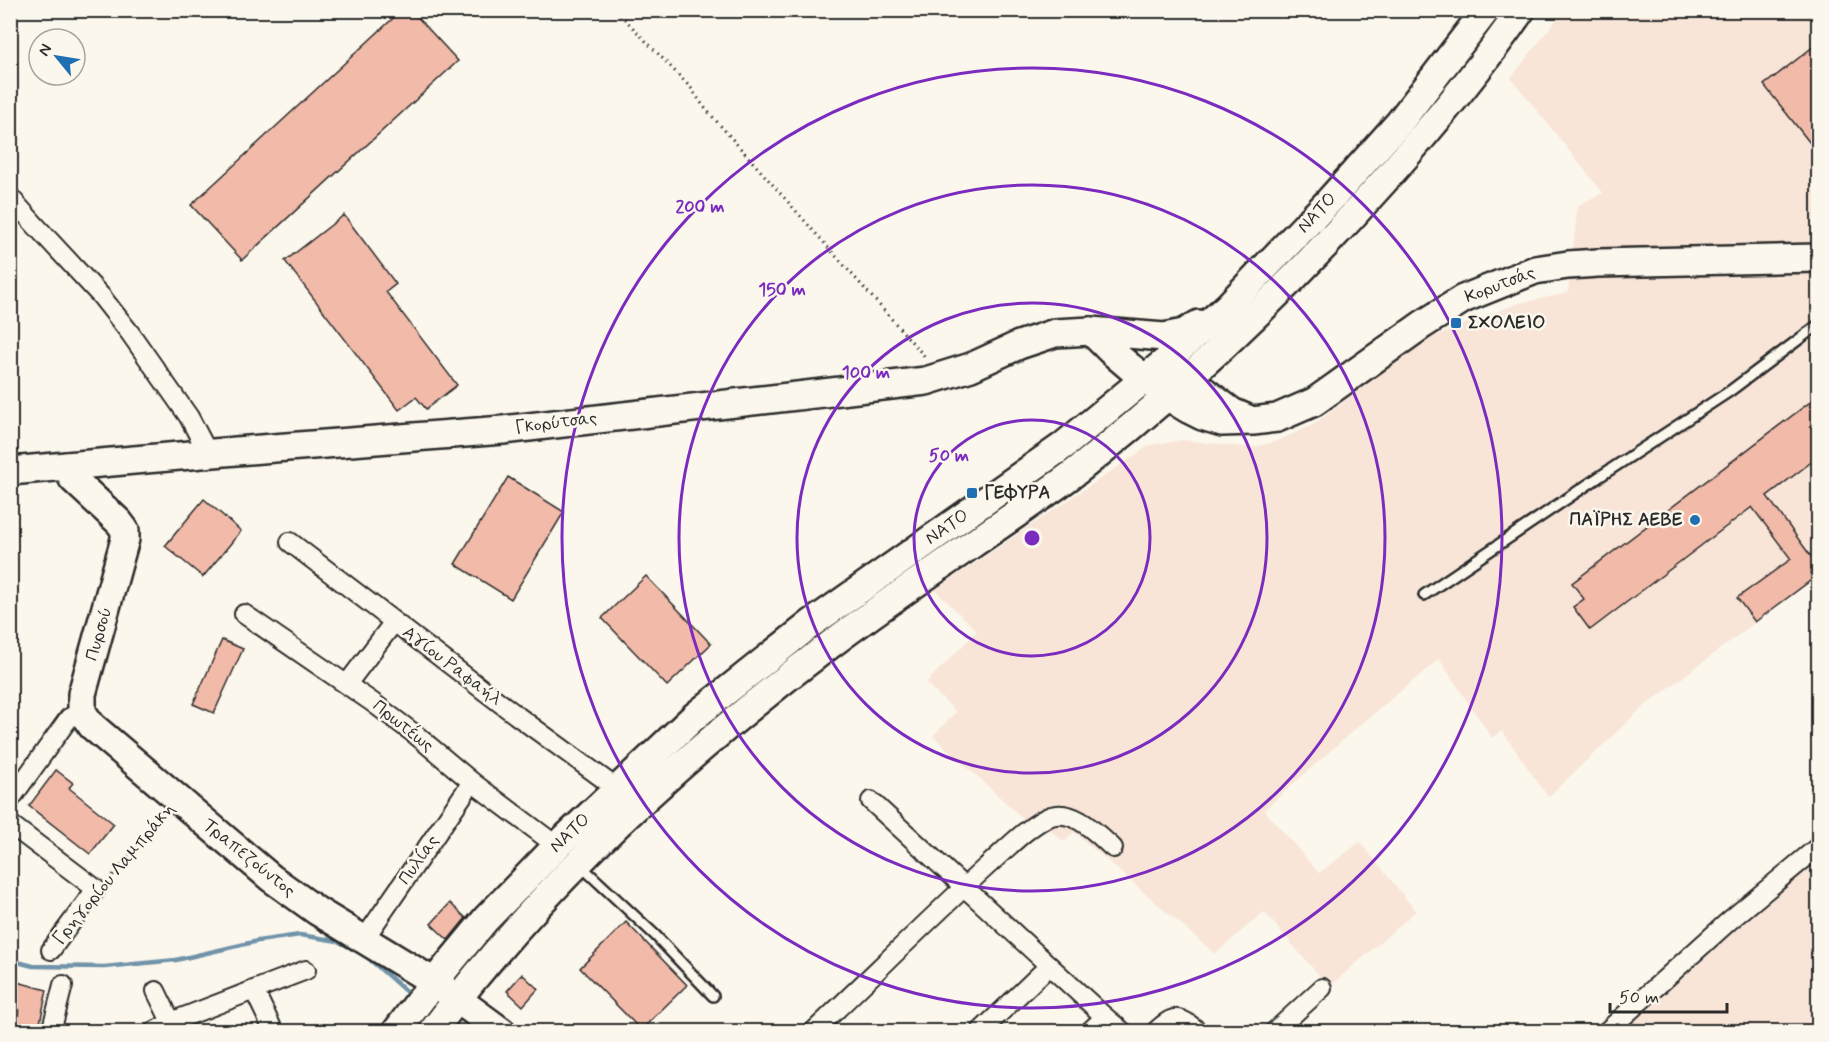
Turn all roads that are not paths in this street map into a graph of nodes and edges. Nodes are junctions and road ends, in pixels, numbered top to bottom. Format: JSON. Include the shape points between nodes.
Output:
{"nodes":[{"id":1,"x":1486,"y":10,"type":"edge"},
{"id":2,"x":1521,"y":10,"type":"edge"},
{"id":3,"x":10,"y":196,"type":"edge"},
{"id":4,"x":1818,"y":258,"type":"edge"},
{"id":5,"x":1227,"y":307,"type":"junction"},
{"id":6,"x":1818,"y":325,"type":"edge"},
{"id":7,"x":1114,"y":342,"type":"junction"},
{"id":8,"x":1223,"y":348,"type":"junction"},
{"id":9,"x":1155,"y":370,"type":"junction"},
{"id":10,"x":1189,"y":379,"type":"junction"},
{"id":11,"x":1167,"y":396,"type":"junction"},
{"id":12,"x":1110,"y":408,"type":"junction"},
{"id":13,"x":1202,"y":416,"type":"junction"},
{"id":14,"x":1242,"y":417,"type":"junction"},
{"id":15,"x":1128,"y":430,"type":"junction"},
{"id":16,"x":208,"y":453,"type":"junction"},
{"id":17,"x":67,"y":466,"type":"junction"},
{"id":18,"x":10,"y":471,"type":"edge"},
{"id":19,"x":290,"y":542,"type":"dead end"},
{"id":20,"x":1424,"y":595,"type":"dead end"},
{"id":21,"x":244,"y":614,"type":"dead end"},
{"id":22,"x":394,"y":622,"type":"junction"},
{"id":23,"x":347,"y":684,"type":"junction"},
{"id":24,"x":82,"y":712,"type":"junction"},
{"id":25,"x":472,"y":782,"type":"junction"},
{"id":26,"x":616,"y":788,"type":"junction"},
{"id":27,"x":10,"y":800,"type":"edge"},
{"id":28,"x":871,"y":801,"type":"dead end"},
{"id":29,"x":14,"y":834,"type":"edge"},
{"id":30,"x":557,"y":846,"type":"junction"},
{"id":31,"x":1818,"y":847,"type":"edge"},
{"id":32,"x":1113,"y":848,"type":"dead end"},
{"id":33,"x":579,"y":864,"type":"junction"},
{"id":34,"x":964,"y":887,"type":"junction"},
{"id":35,"x":365,"y":938,"type":"junction"},
{"id":36,"x":51,"y":950,"type":"dead end"},
{"id":37,"x":1049,"y":966,"type":"junction"},
{"id":38,"x":306,"y":970,"type":"dead end"},
{"id":39,"x":434,"y":982,"type":"junction"},
{"id":40,"x":63,"y":985,"type":"dead end"},
{"id":41,"x":1322,"y":988,"type":"dead end"},
{"id":42,"x":254,"y":990,"type":"junction"},
{"id":43,"x":156,"y":991,"type":"dead end"},
{"id":44,"x":713,"y":996,"type":"dead end"},
{"id":45,"x":456,"y":999,"type":"junction"},
{"id":46,"x":1105,"y":1017,"type":"junction"},
{"id":47,"x":174,"y":1027,"type":"edge"},
{"id":48,"x":51,"y":1032,"type":"edge"},
{"id":49,"x":153,"y":1032,"type":"edge"},
{"id":50,"x":274,"y":1032,"type":"edge"},
{"id":51,"x":396,"y":1032,"type":"edge"},
{"id":52,"x":432,"y":1032,"type":"edge"},
{"id":53,"x":502,"y":1032,"type":"edge"},
{"id":54,"x":813,"y":1032,"type":"edge"},
{"id":55,"x":980,"y":1032,"type":"edge"},
{"id":56,"x":1089,"y":1032,"type":"edge"},
{"id":57,"x":1123,"y":1032,"type":"edge"},
{"id":58,"x":1155,"y":1032,"type":"edge"},
{"id":59,"x":1199,"y":1032,"type":"edge"},
{"id":60,"x":1274,"y":1032,"type":"edge"},
{"id":61,"x":1606,"y":1032,"type":"edge"}],
"edges":[{"from":1,"to":5,"type":"main road","name":"ΝΑΤΟ","via":[[1399,123]]},
{"from":2,"to":8,"type":"main road","name":"ΝΑΤΟ","via":[[1465,85],[1349,221]]},
{"from":3,"to":16,"type":"street","via":[[102,296],[189,417]]},
{"from":4,"to":14,"type":"main road","name":"Κορυτσάς","via":[[1598,263],[1535,270],[1463,299],[1314,402],[1277,418]]},
{"from":5,"to":7,"type":"main road","via":[[1184,333]]},
{"from":5,"to":9,"type":"main road","name":"ΝΑΤΟ"},
{"from":6,"to":20,"type":"lane","via":[[1730,391]]},
{"from":7,"to":9,"type":"main road"},
{"from":7,"to":12,"type":"main road","via":[[1120,385]]},
{"from":7,"to":16,"type":"main road","name":"Γκορύτσας","via":[[1091,331],[1055,333],[926,381],[503,430]]},
{"from":8,"to":10,"type":"main road","name":"ΝΑΤΟ"},
{"from":8,"to":14,"type":"main road","via":[[1219,392]]},
{"from":9,"to":10,"type":"main road"},
{"from":9,"to":11,"type":"main road"},
{"from":9,"to":12,"type":"main road","name":"ΝΑΤΟ"},
{"from":10,"to":11,"type":"main road","name":"ΝΑΤΟ"},
{"from":10,"to":14,"type":"main road"},
{"from":11,"to":13,"type":"main road"},
{"from":11,"to":15,"type":"main road","name":"ΝΑΤΟ"},
{"from":12,"to":26,"type":"main road","name":"ΝΑΤΟ","via":[[1063,446],[761,662]]},
{"from":13,"to":14,"type":"main road","name":"Κορυτσάς","via":[[1222,422]]},
{"from":13,"to":15,"type":"main road","via":[[1167,418]]},
{"from":15,"to":33,"type":"main road","name":"ΝΑΤΟ","via":[[1080,469],[833,642],[774,688],[713,737]]},
{"from":16,"to":17,"type":"main road","name":"Γκορύτσας"},
{"from":17,"to":18,"type":"main road","name":"Γκορύτσας"},
{"from":17,"to":24,"type":"main road","name":"Πυρσού","via":[[73,479],[125,530],[82,694]]},
{"from":19,"to":22,"type":"street","name":"Αγίου Ραφαήλ"},
{"from":21,"to":23,"type":"street","name":"Πρωτέως"},
{"from":22,"to":23,"type":"street"},
{"from":22,"to":26,"type":"street","name":"Αγίου Ραφαήλ"},
{"from":23,"to":25,"type":"street","name":"Πρωτέως"},
{"from":24,"to":27,"type":"street","via":[[69,718]]},
{"from":24,"to":35,"type":"main road","name":"Τραπεζούντος","via":[[92,726],[271,879]]},
{"from":25,"to":30,"type":"street","name":"Πρωτέως"},
{"from":25,"to":35,"type":"street","name":"Πυλίας"},
{"from":26,"to":30,"type":"main road","name":"ΝΑΤΟ"},
{"from":28,"to":34,"type":"street"},
{"from":29,"to":36,"type":"street","name":"Γρηγορίου Λαμπράκη","via":[[96,889]]},
{"from":30,"to":39,"type":"main road","name":"ΝΑΤΟ","via":[[486,919]]},
{"from":31,"to":61,"type":"street"},
{"from":32,"to":34,"type":"street","via":[[1070,816],[1052,816],[1037,823]]},
{"from":33,"to":44,"type":"lane"},
{"from":33,"to":45,"type":"main road","name":"ΝΑΤΟ"},
{"from":34,"to":37,"type":"street"},
{"from":34,"to":54,"type":"street"},
{"from":35,"to":39,"type":"main road","name":"Τραπεζούντος"},
{"from":37,"to":46,"type":"street"},
{"from":37,"to":55,"type":"street"},
{"from":38,"to":42,"type":"street"},
{"from":39,"to":45,"type":"main road","name":"Τραπεζούντος"},
{"from":39,"to":51,"type":"main road","name":"ΝΑΤΟ"},
{"from":40,"to":48,"type":"street"},
{"from":41,"to":60,"type":"street"},
{"from":42,"to":47,"type":"street"},
{"from":42,"to":50,"type":"street"},
{"from":43,"to":47,"type":"street"},
{"from":45,"to":52,"type":"main road","name":"ΝΑΤΟ"},
{"from":45,"to":53,"type":"main road","name":"Τραπεζούντος"},
{"from":46,"to":56,"type":"street"},
{"from":46,"to":57,"type":"street"},
{"from":47,"to":49,"type":"street"},
{"from":58,"to":59,"type":"street","via":[[1172,1018],[1179,1018]]}]}
